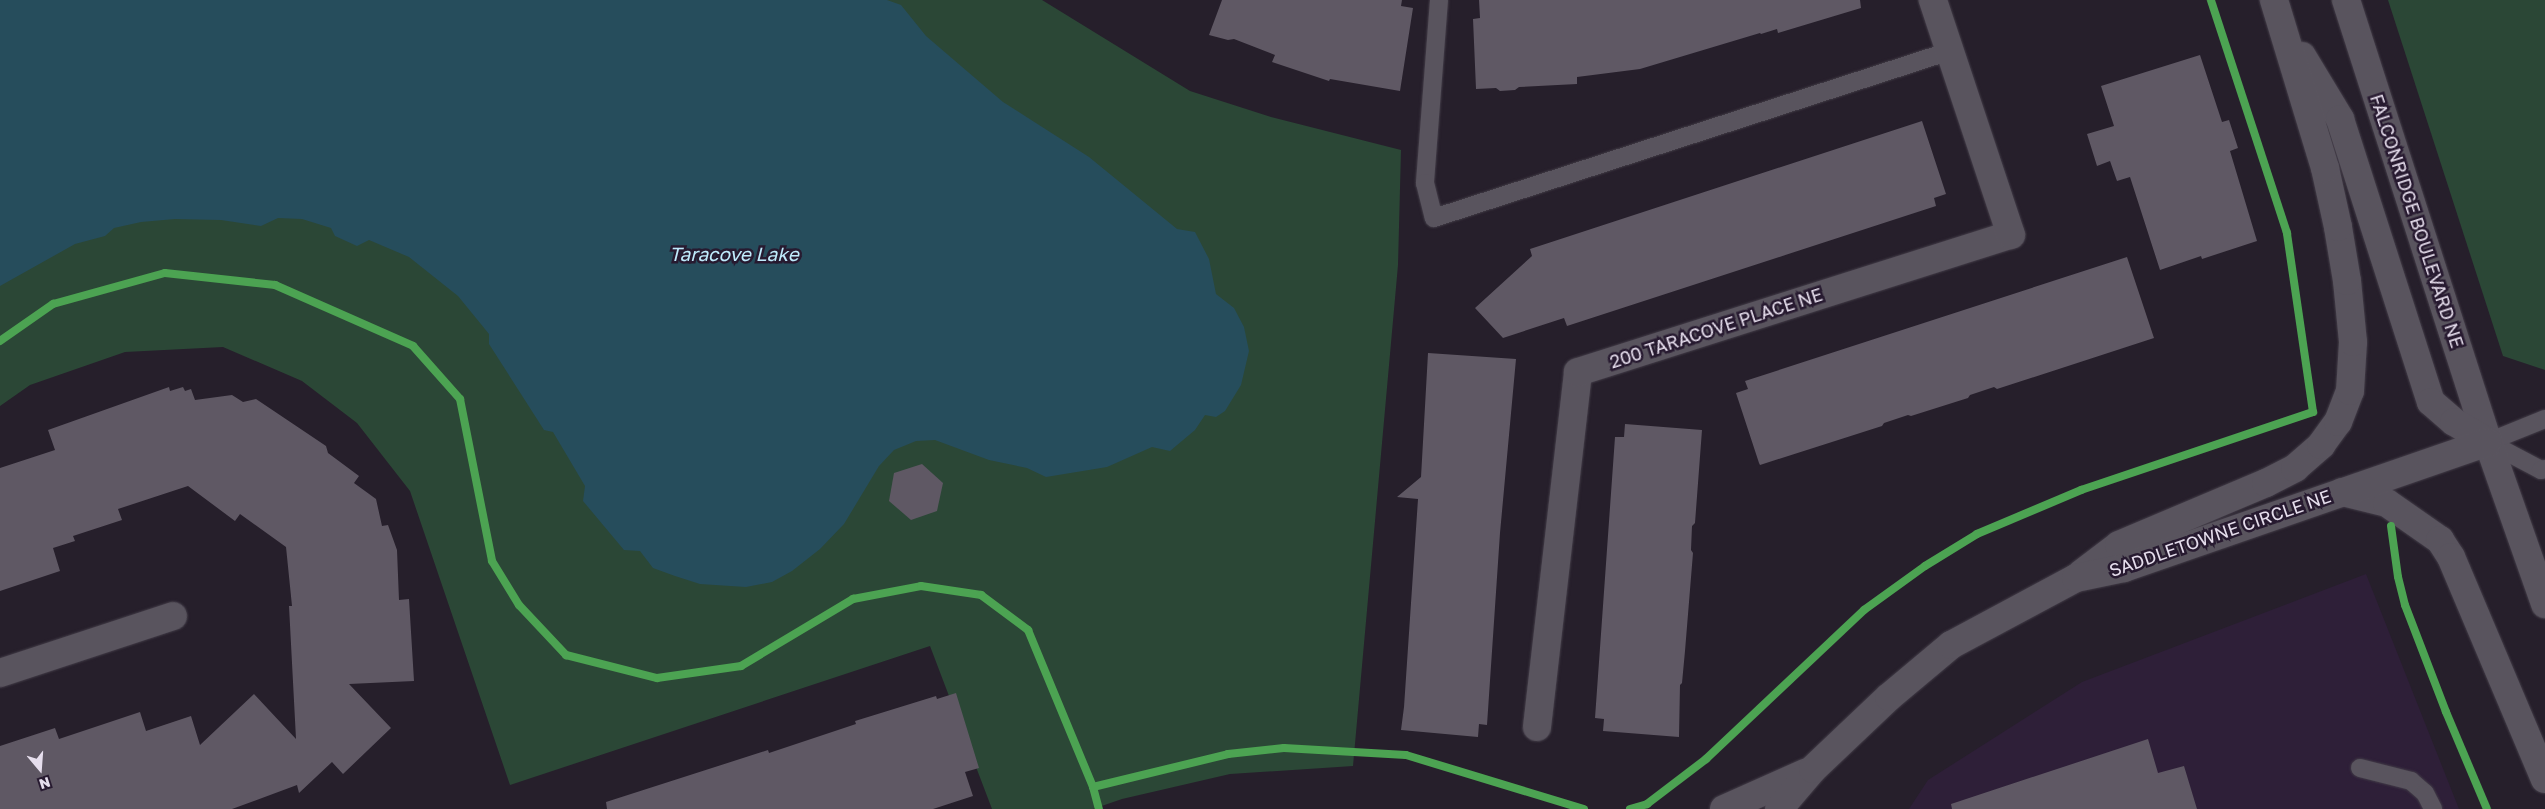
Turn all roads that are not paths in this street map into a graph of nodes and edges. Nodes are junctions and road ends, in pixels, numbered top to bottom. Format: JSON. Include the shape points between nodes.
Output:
{"nodes":[{"id":1,"x":1439,"y":0,"type":"edge"},
{"id":2,"x":1933,"y":0,"type":"edge"},
{"id":3,"x":2346,"y":0,"type":"edge"},
{"id":4,"x":2277,"y":10,"type":"edge"},
{"id":5,"x":1950,"y":51,"type":"junction"},
{"id":6,"x":2545,"y":419,"type":"edge"},
{"id":7,"x":2488,"y":442,"type":"junction"},
{"id":8,"x":2545,"y":469,"type":"edge"},
{"id":9,"x":2342,"y":492,"type":"junction"},
{"id":10,"x":2076,"y":578,"type":"junction"},
{"id":11,"x":2545,"y":604,"type":"edge"},
{"id":12,"x":173,"y":616,"type":"dead end"},
{"id":13,"x":0,"y":673,"type":"edge"},
{"id":14,"x":1537,"y":727,"type":"dead end"},
{"id":15,"x":2360,"y":768,"type":"dead end"},
{"id":16,"x":1813,"y":769,"type":"junction"},
{"id":17,"x":2545,"y":779,"type":"edge"},
{"id":18,"x":1724,"y":809,"type":"edge"},
{"id":19,"x":1779,"y":809,"type":"edge"},
{"id":20,"x":2433,"y":809,"type":"edge"}],
"edges":[{"from":1,"to":5,"type":"lane","via":[[1425,184],[1434,218]]},
{"from":2,"to":5,"type":"main road"},
{"from":3,"to":7,"type":"main road","name":"FALCONRIDGE BOULEVARD NE"},
{"from":4,"to":7,"type":"main road","via":[[2340,119],[2431,402],[2454,422]]},
{"from":4,"to":10,"type":"main road","via":[[2325,168],[2338,227],[2353,342],[2350,391],[2338,422],[2321,445],[2295,468],[2119,545]]},
{"from":5,"to":14,"type":"main road","name":"200 TARACOVE PLACE NE","via":[[2010,235],[1578,372]]},
{"from":6,"to":7,"type":"lane"},
{"from":7,"to":8,"type":"lane","via":[[2541,470]]},
{"from":7,"to":9,"type":"main road"},
{"from":7,"to":11,"type":"main road"},
{"from":9,"to":10,"type":"main road","name":"SADDLETOWNE CIRCLE NE","via":[[2124,568]]},
{"from":9,"to":17,"type":"main road","name":"SADDLETOWNE CIRCLE NE","via":[[2386,503],[2440,540],[2452,557]]},
{"from":10,"to":16,"type":"main road","name":"SADDLETOWNE CIRCLE NE","via":[[1951,645],[1889,697]]},
{"from":12,"to":13,"type":"main road"},
{"from":15,"to":20,"type":"lane","via":[[2411,781],[2425,793]]},
{"from":16,"to":18,"type":"main road"},
{"from":16,"to":19,"type":"main road","name":"SADDLETOWNE CIRCLE NE"}]}
